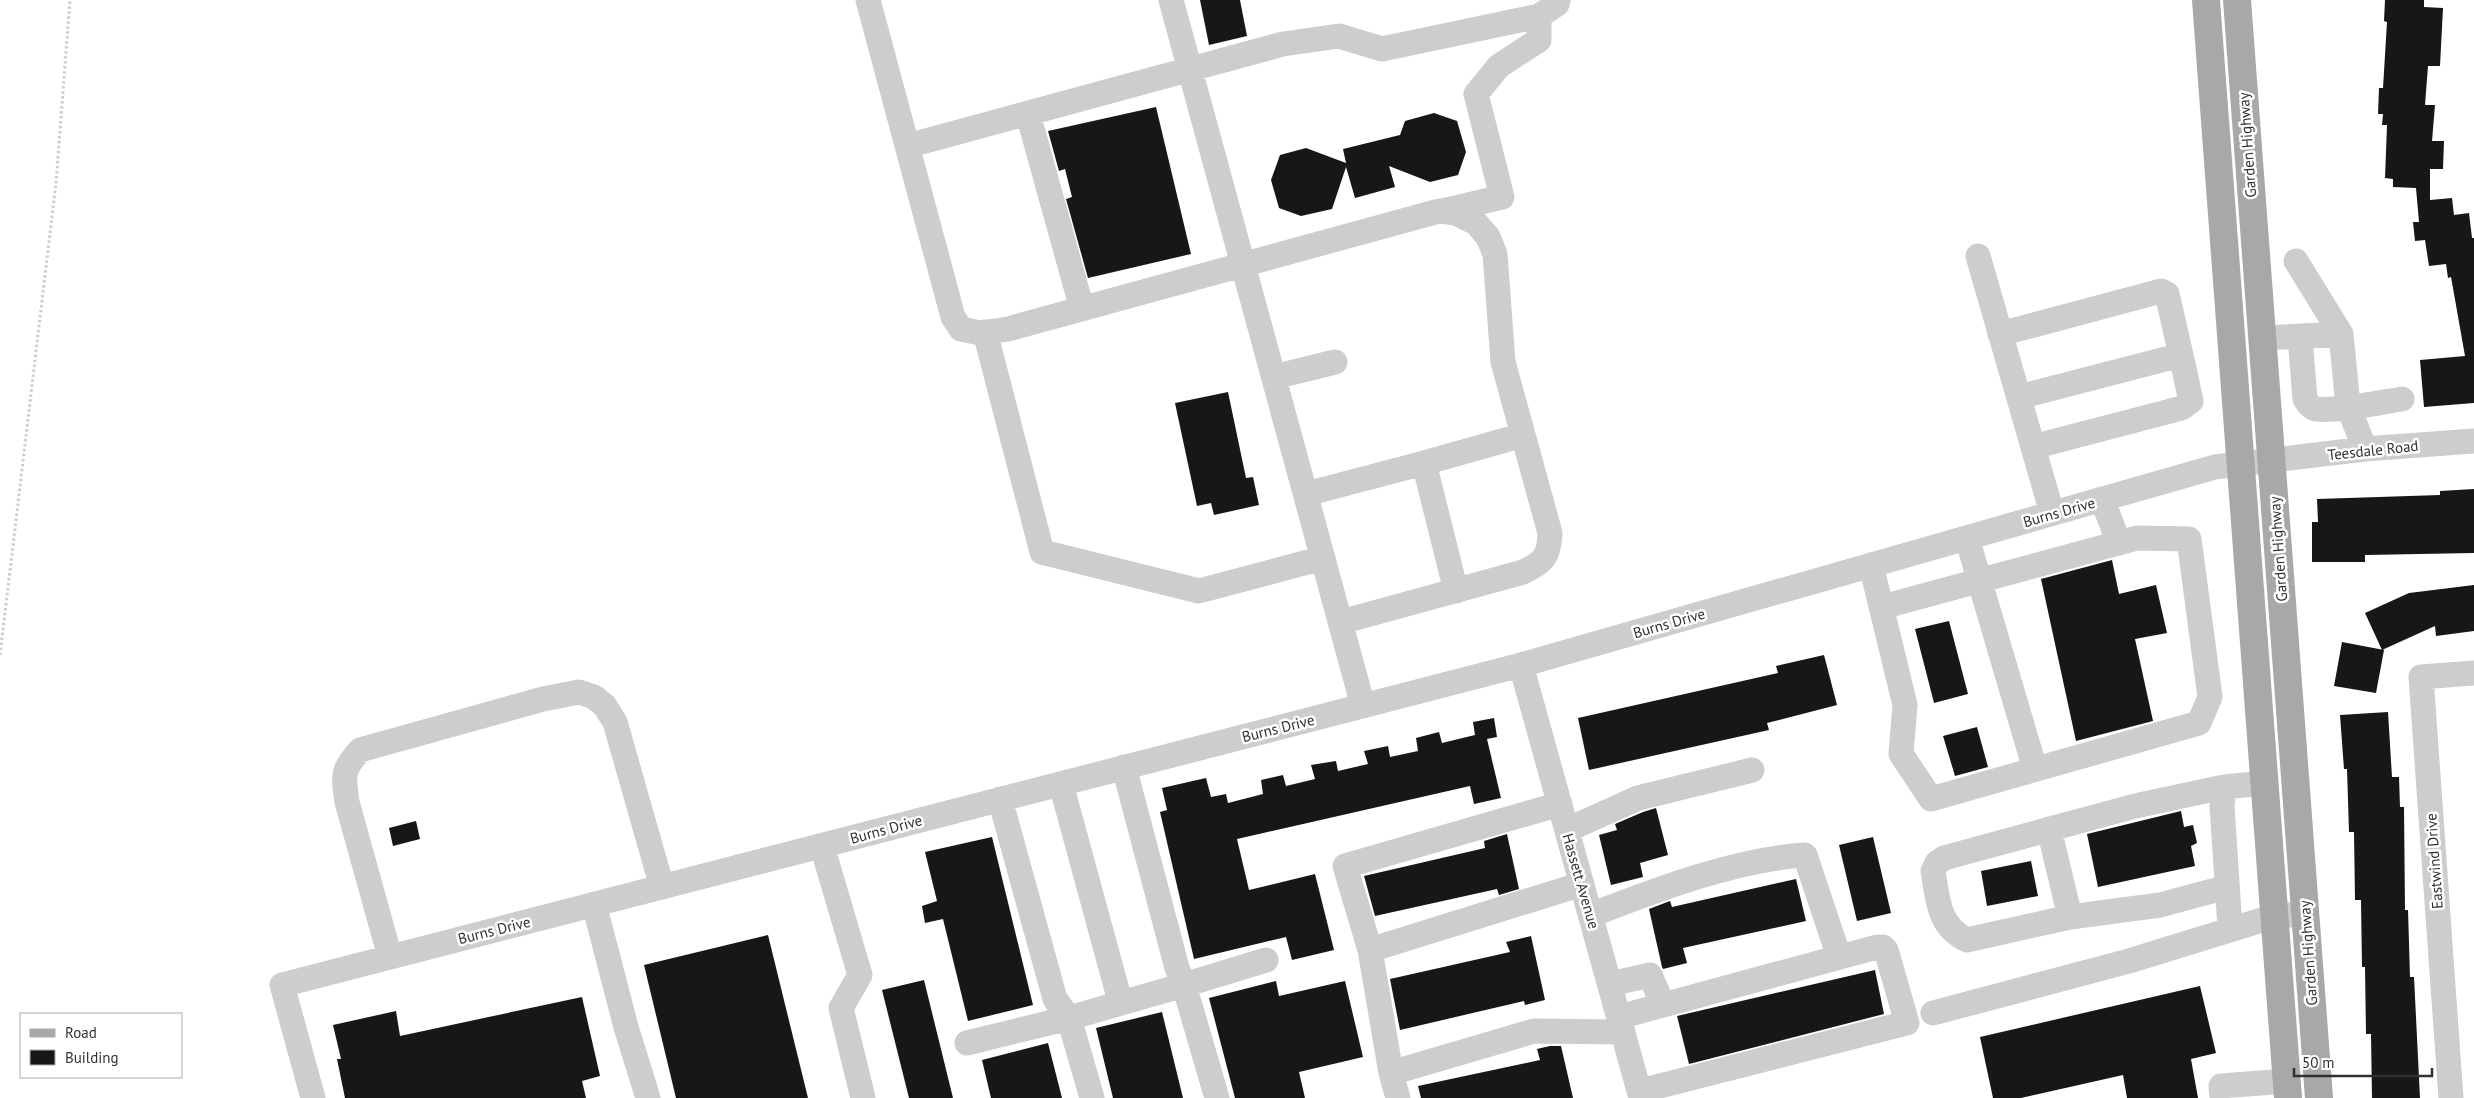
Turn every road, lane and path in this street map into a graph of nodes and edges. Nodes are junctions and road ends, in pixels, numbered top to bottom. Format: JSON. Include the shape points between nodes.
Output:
{"nodes":[{"id":1,"x":70,"y":0,"type":"edge"},
{"id":2,"x":868,"y":0,"type":"edge"},
{"id":3,"x":1171,"y":0,"type":"edge"},
{"id":4,"x":1558,"y":0,"type":"edge"},
{"id":5,"x":2206,"y":0,"type":"edge"},
{"id":6,"x":2237,"y":0,"type":"edge"},
{"id":7,"x":1539,"y":16,"type":"junction"},
{"id":8,"x":1190,"y":70,"type":"junction"},
{"id":9,"x":1028,"y":114,"type":"junction"},
{"id":10,"x":907,"y":146,"type":"junction"},
{"id":11,"x":1439,"y":212,"type":"junction"},
{"id":12,"x":1978,"y":256,"type":"dead end"},
{"id":13,"x":2296,"y":261,"type":"dead end"},
{"id":14,"x":1244,"y":266,"type":"junction"},
{"id":15,"x":1082,"y":310,"type":"junction"},
{"id":16,"x":985,"y":332,"type":"junction"},
{"id":17,"x":2000,"y":334,"type":"junction"},
{"id":18,"x":2341,"y":334,"type":"junction"},
{"id":19,"x":2300,"y":337,"type":"junction"},
{"id":20,"x":2262,"y":338,"type":"junction"},
{"id":21,"x":2181,"y":355,"type":"junction"},
{"id":22,"x":1335,"y":362,"type":"dead end"},
{"id":23,"x":1274,"y":377,"type":"junction"},
{"id":24,"x":2018,"y":397,"type":"junction"},
{"id":25,"x":2402,"y":399,"type":"dead end"},
{"id":26,"x":2348,"y":406,"type":"junction"},
{"id":27,"x":1523,"y":435,"type":"junction"},
{"id":28,"x":2474,"y":441,"type":"edge"},
{"id":29,"x":2033,"y":447,"type":"junction"},
{"id":30,"x":2364,"y":449,"type":"junction"},
{"id":31,"x":2272,"y":461,"type":"junction"},
{"id":32,"x":1424,"y":463,"type":"junction"},
{"id":33,"x":2241,"y":464,"type":"junction"},
{"id":34,"x":1306,"y":494,"type":"junction"},
{"id":35,"x":2102,"y":499,"type":"junction"},
{"id":36,"x":2052,"y":513,"type":"junction"},
{"id":37,"x":1967,"y":538,"type":"junction"},
{"id":38,"x":2119,"y":543,"type":"junction"},
{"id":39,"x":1323,"y":558,"type":"junction"},
{"id":40,"x":1871,"y":565,"type":"junction"},
{"id":41,"x":1980,"y":581,"type":"junction"},
{"id":42,"x":1456,"y":591,"type":"junction"},
{"id":43,"x":1882,"y":607,"type":"junction"},
{"id":44,"x":1341,"y":622,"type":"junction"},
{"id":45,"x":0,"y":654,"type":"edge"},
{"id":46,"x":1521,"y":665,"type":"junction"},
{"id":47,"x":2474,"y":673,"type":"edge"},
{"id":48,"x":1363,"y":706,"type":"junction"},
{"id":49,"x":1124,"y":767,"type":"junction"},
{"id":50,"x":2035,"y":769,"type":"junction"},
{"id":51,"x":1752,"y":770,"type":"dead end"},
{"id":52,"x":2265,"y":783,"type":"junction"},
{"id":53,"x":1061,"y":784,"type":"junction"},
{"id":54,"x":2224,"y":787,"type":"junction"},
{"id":55,"x":1000,"y":799,"type":"junction"},
{"id":56,"x":1560,"y":804,"type":"junction"},
{"id":57,"x":2049,"y":829,"type":"junction"},
{"id":58,"x":1567,"y":830,"type":"junction"},
{"id":59,"x":822,"y":846,"type":"junction"},
{"id":60,"x":1582,"y":884,"type":"junction"},
{"id":61,"x":662,"y":887,"type":"junction"},
{"id":62,"x":2227,"y":887,"type":"junction"},
{"id":63,"x":594,"y":904,"type":"junction"},
{"id":64,"x":2305,"y":914,"type":"junction"},
{"id":65,"x":1591,"y":915,"type":"junction"},
{"id":66,"x":2070,"y":916,"type":"junction"},
{"id":67,"x":2275,"y":916,"type":"junction"},
{"id":68,"x":2230,"y":928,"type":"junction"},
{"id":69,"x":1370,"y":950,"type":"junction"},
{"id":70,"x":390,"y":957,"type":"junction"},
{"id":71,"x":1839,"y":957,"type":"junction"},
{"id":72,"x":1266,"y":960,"type":"dead end"},
{"id":73,"x":1610,"y":984,"type":"junction"},
{"id":74,"x":1184,"y":985,"type":"junction"},
{"id":75,"x":1120,"y":1002,"type":"junction"},
{"id":76,"x":1669,"y":1003,"type":"junction"},
{"id":77,"x":1933,"y":1013,"type":"dead end"},
{"id":78,"x":1069,"y":1018,"type":"junction"},
{"id":79,"x":1621,"y":1024,"type":"junction"},
{"id":80,"x":967,"y":1043,"type":"dead end"},
{"id":81,"x":1391,"y":1073,"type":"junction"},
{"id":82,"x":2287,"y":1089,"type":"edge"},
{"id":83,"x":1640,"y":1095,"type":"edge"},
{"id":84,"x":313,"y":1098,"type":"edge"},
{"id":85,"x":648,"y":1098,"type":"edge"},
{"id":86,"x":863,"y":1098,"type":"edge"},
{"id":87,"x":1092,"y":1098,"type":"edge"},
{"id":88,"x":1217,"y":1098,"type":"edge"},
{"id":89,"x":1398,"y":1098,"type":"edge"},
{"id":90,"x":2222,"y":1098,"type":"edge"},
{"id":91,"x":2319,"y":1098,"type":"edge"},
{"id":92,"x":2451,"y":1098,"type":"edge"}],
"edges":[{"from":1,"to":45,"type":"path","via":[[56,182]]},
{"from":2,"to":10,"type":"street"},
{"from":3,"to":8,"type":"street"},
{"from":4,"to":7,"type":"street"},
{"from":5,"to":33,"type":"main road","name":"Garden Highway"},
{"from":6,"to":20,"type":"main road","name":"Garden Highway"},
{"from":7,"to":8,"type":"street","via":[[1382,49],[1339,36],[1283,44]]},
{"from":7,"to":11,"type":"street","via":[[1539,40],[1499,66],[1476,94],[1502,197]]},
{"from":8,"to":9,"type":"street"},
{"from":8,"to":14,"type":"street"},
{"from":9,"to":10,"type":"street"},
{"from":9,"to":15,"type":"street"},
{"from":10,"to":16,"type":"street","via":[[953,317],[962,329]]},
{"from":11,"to":14,"type":"street"},
{"from":11,"to":27,"type":"street","via":[[1456,213],[1476,223],[1496,254],[1503,362]]},
{"from":12,"to":17,"type":"street"},
{"from":13,"to":18,"type":"street"},
{"from":14,"to":15,"type":"street"},
{"from":14,"to":23,"type":"street"},
{"from":15,"to":16,"type":"street"},
{"from":16,"to":39,"type":"street","via":[[1042,552],[1199,591]]},
{"from":17,"to":21,"type":"street","via":[[2161,291],[2167,294]]},
{"from":17,"to":24,"type":"street"},
{"from":18,"to":19,"type":"street"},
{"from":18,"to":26,"type":"street"},
{"from":19,"to":20,"type":"street"},
{"from":19,"to":26,"type":"street","via":[[2305,400],[2317,409]]},
{"from":20,"to":31,"type":"main road","name":"Garden Highway"},
{"from":21,"to":24,"type":"street"},
{"from":21,"to":29,"type":"street","via":[[2191,401],[2182,408]]},
{"from":22,"to":23,"type":"street"},
{"from":23,"to":34,"type":"street"},
{"from":24,"to":29,"type":"street"},
{"from":25,"to":26,"type":"street"},
{"from":26,"to":30,"type":"street"},
{"from":27,"to":32,"type":"street"},
{"from":27,"to":42,"type":"street","via":[[1550,533],[1549,550],[1540,564],[1523,572]]},
{"from":28,"to":30,"type":"street","name":"Teesdale Road"},
{"from":29,"to":36,"type":"street"},
{"from":30,"to":31,"type":"street","name":"Teesdale Road"},
{"from":31,"to":33,"type":"street","name":"Burns Drive"},
{"from":31,"to":64,"type":"main road","name":"Garden Highway"},
{"from":32,"to":34,"type":"street"},
{"from":32,"to":42,"type":"street"},
{"from":33,"to":35,"type":"street","name":"Burns Drive","via":[[2215,467]]},
{"from":33,"to":52,"type":"main road","name":"Garden Highway"},
{"from":34,"to":39,"type":"street"},
{"from":35,"to":36,"type":"street","name":"Burns Drive"},
{"from":35,"to":38,"type":"street"},
{"from":36,"to":37,"type":"street","name":"Burns Drive"},
{"from":37,"to":40,"type":"street","name":"Burns Drive"},
{"from":37,"to":41,"type":"street"},
{"from":38,"to":41,"type":"street"},
{"from":38,"to":50,"type":"street","via":[[2137,538],[2188,539],[2210,697],[2199,723]]},
{"from":39,"to":44,"type":"street"},
{"from":40,"to":43,"type":"street"},
{"from":40,"to":46,"type":"street","name":"Burns Drive"},
{"from":41,"to":43,"type":"street"},
{"from":41,"to":50,"type":"street"},
{"from":42,"to":44,"type":"street"},
{"from":43,"to":50,"type":"street","via":[[1905,706],[1901,754],[1931,799]]},
{"from":44,"to":48,"type":"street"},
{"from":46,"to":48,"type":"street","name":"Burns Drive"},
{"from":46,"to":56,"type":"street","name":"Hassett Avenue"},
{"from":47,"to":92,"type":"street","name":"Eastwind Drive","via":[[2421,678]]},
{"from":48,"to":49,"type":"street","name":"Burns Drive"},
{"from":49,"to":53,"type":"street","name":"Burns Drive"},
{"from":49,"to":74,"type":"street"},
{"from":51,"to":58,"type":"street","via":[[1638,798]]},
{"from":52,"to":54,"type":"street"},
{"from":52,"to":67,"type":"main road","name":"Garden Highway"},
{"from":53,"to":55,"type":"street","name":"Burns Drive"},
{"from":53,"to":75,"type":"street"},
{"from":54,"to":57,"type":"street"},
{"from":54,"to":62,"type":"street","via":[[2222,806]]},
{"from":55,"to":59,"type":"street","name":"Burns Drive"},
{"from":55,"to":78,"type":"street","via":[[1055,999]]},
{"from":56,"to":58,"type":"street","name":"Hassett Avenue"},
{"from":56,"to":69,"type":"street","via":[[1345,866]]},
{"from":57,"to":66,"type":"street"},
{"from":57,"to":66,"type":"street","via":[[1944,858],[1933,871],[1938,896],[1946,924],[1954,934],[1967,940]]},
{"from":58,"to":60,"type":"street","name":"Hassett Avenue"},
{"from":59,"to":61,"type":"street","name":"Burns Drive"},
{"from":59,"to":86,"type":"street","via":[[860,975],[841,1008]]},
{"from":60,"to":65,"type":"street","name":"Hassett Avenue"},
{"from":60,"to":69,"type":"street"},
{"from":61,"to":63,"type":"street","name":"Burns Drive"},
{"from":61,"to":70,"type":"street","via":[[616,722],[604,706],[579,692],[543,699],[360,750],[347,765],[343,776],[347,802]]},
{"from":62,"to":66,"type":"street","via":[[2160,905]]},
{"from":62,"to":68,"type":"street"},
{"from":63,"to":70,"type":"street","name":"Burns Drive"},
{"from":63,"to":85,"type":"street"},
{"from":64,"to":67,"type":"street"},
{"from":64,"to":91,"type":"main road","name":"Garden Highway"},
{"from":65,"to":71,"type":"street","via":[[1664,887],[1776,857],[1805,855]]},
{"from":65,"to":73,"type":"street","name":"Hassett Avenue"},
{"from":67,"to":68,"type":"street"},
{"from":67,"to":82,"type":"main road","name":"Garden Highway"},
{"from":68,"to":77,"type":"street","via":[[2129,961]]},
{"from":69,"to":81,"type":"street"},
{"from":70,"to":84,"type":"street","name":"Burns Drive","via":[[282,985]]},
{"from":71,"to":76,"type":"street"},
{"from":71,"to":83,"type":"street","via":[[1883,947],[1907,1023],[1693,1077]]},
{"from":72,"to":74,"type":"street"},
{"from":73,"to":76,"type":"street","via":[[1650,975]]},
{"from":73,"to":79,"type":"street","name":"Hassett Avenue"},
{"from":74,"to":75,"type":"street"},
{"from":74,"to":88,"type":"street"},
{"from":75,"to":78,"type":"street"},
{"from":76,"to":79,"type":"street"},
{"from":78,"to":80,"type":"street"},
{"from":78,"to":87,"type":"street"},
{"from":79,"to":81,"type":"street","via":[[1534,1031]]},
{"from":79,"to":83,"type":"street","name":"Hassett Avenue"},
{"from":81,"to":89,"type":"street"},
{"from":82,"to":90,"type":"street","via":[[2221,1086]]}]}
